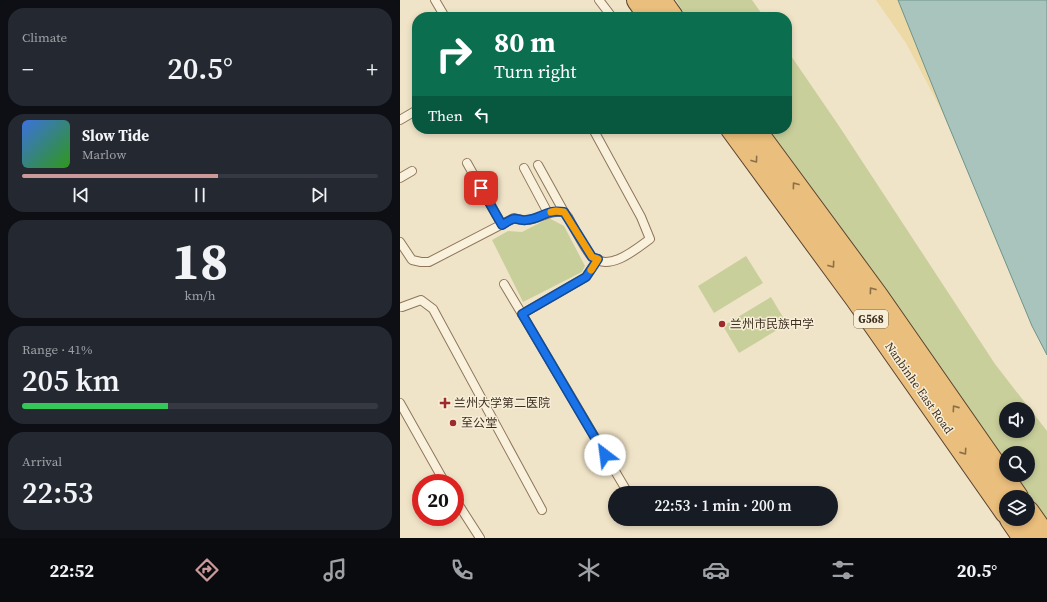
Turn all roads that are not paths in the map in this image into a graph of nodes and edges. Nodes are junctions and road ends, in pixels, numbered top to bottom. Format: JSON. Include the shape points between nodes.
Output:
{"nodes":[{"id":1,"x":435,"y":0,"type":"edge"},
{"id":2,"x":599,"y":0,"type":"edge"},
{"id":3,"x":638,"y":0,"type":"edge"},
{"id":4,"x":660,"y":0,"type":"edge"},
{"id":5,"x":442,"y":12,"type":"edge"},
{"id":6,"x":608,"y":12,"type":"edge"},
{"id":7,"x":646,"y":12,"type":"edge"},
{"id":8,"x":668,"y":12,"type":"edge"},
{"id":9,"x":412,"y":113,"type":"edge"},
{"id":10,"x":400,"y":120,"type":"edge"},
{"id":11,"x":596,"y":134,"type":"edge"},
{"id":12,"x":736,"y":134,"type":"edge"},
{"id":13,"x":758,"y":134,"type":"edge"},
{"id":14,"x":467,"y":164,"type":"dead end"},
{"id":15,"x":538,"y":165,"type":"dead end"},
{"id":16,"x":524,"y":168,"type":"dead end"},
{"id":17,"x":412,"y":171,"type":"dead end"},
{"id":18,"x":400,"y":178,"type":"edge"},
{"id":19,"x":564,"y":212,"type":"junction"},
{"id":20,"x":548,"y":213,"type":"junction"},
{"id":21,"x":502,"y":225,"type":"junction"},
{"id":22,"x":400,"y":242,"type":"edge"},
{"id":23,"x":598,"y":259,"type":"junction"},
{"id":24,"x":504,"y":284,"type":"dead end"},
{"id":25,"x":401,"y":306,"type":"edge"},
{"id":26,"x":522,"y":314,"type":"junction"},
{"id":27,"x":400,"y":403,"type":"edge"},
{"id":28,"x":440,"y":474,"type":"edge"},
{"id":29,"x":624,"y":486,"type":"edge"},
{"id":30,"x":1012,"y":490,"type":"edge"},
{"id":31,"x":999,"y":502,"type":"edge"},
{"id":32,"x":542,"y":510,"type":"dead end"},
{"id":33,"x":464,"y":513,"type":"edge"},
{"id":34,"x":1035,"y":522,"type":"edge"},
{"id":35,"x":1016,"y":526,"type":"edge"},
{"id":36,"x":480,"y":538,"type":"edge"},
{"id":37,"x":1024,"y":538,"type":"edge"},
{"id":38,"x":1046,"y":538,"type":"edge"}],
"edges":[{"from":1,"to":5,"type":"lane"},
{"from":2,"to":6,"type":"lane"},
{"from":3,"to":7,"type":"highway"},
{"from":4,"to":8,"type":"highway"},
{"from":9,"to":10,"type":"lane"},
{"from":11,"to":23,"type":"lane","via":[[641,217],[650,239],[630,254],[610,262]]},
{"from":12,"to":31,"type":"highway","name":"Nanbinhe East Road","number":"G568","one_way":true,"via":[[868,315]]},
{"from":30,"to":13,"type":"highway","name":"Nanbinhe East Road","number":"G568","one_way":true,"via":[[877,296]]},
{"from":14,"to":21,"type":"lane"},
{"from":15,"to":19,"type":"lane"},
{"from":16,"to":20,"type":"lane"},
{"from":17,"to":18,"type":"lane"},
{"from":19,"to":20,"type":"lane"},
{"from":19,"to":23,"type":"lane","via":[[592,257]]},
{"from":20,"to":21,"type":"lane","via":[[526,220],[514,218]]},
{"from":21,"to":22,"type":"lane","via":[[428,262],[412,260]]},
{"from":23,"to":26,"type":"lane","via":[[586,277]]},
{"from":24,"to":26,"type":"lane"},
{"from":25,"to":32,"type":"lane","via":[[421,300],[433,309]]},
{"from":26,"to":29,"type":"lane"},
{"from":27,"to":28,"type":"lane"},
{"from":33,"to":36,"type":"lane"},
{"from":34,"to":38,"type":"highway"},
{"from":35,"to":37,"type":"highway"}]}
